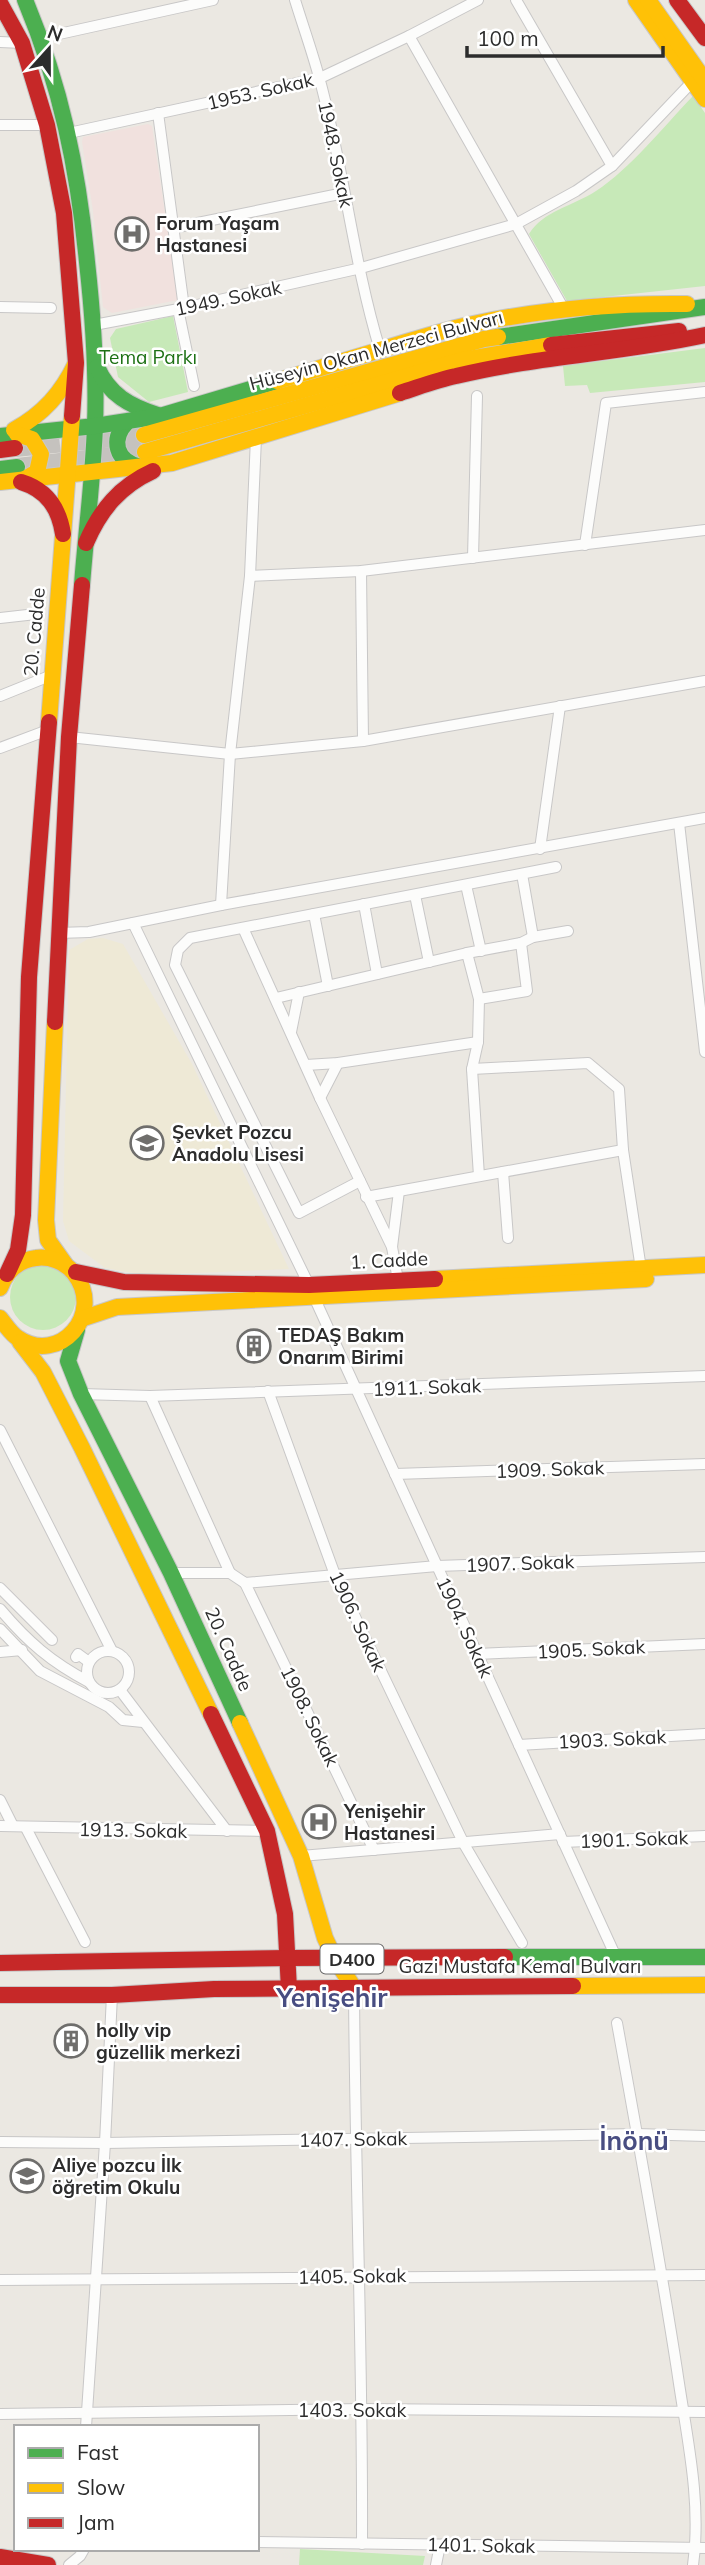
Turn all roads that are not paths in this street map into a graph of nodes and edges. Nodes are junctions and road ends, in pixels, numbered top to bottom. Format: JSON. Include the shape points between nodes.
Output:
{"nodes":[{"id":1,"x":25,"y":0,"type":"edge"},
{"id":2,"x":212,"y":0,"type":"edge"},
{"id":3,"x":478,"y":0,"type":"edge"},
{"id":4,"x":516,"y":0,"type":"edge"},
{"id":5,"x":636,"y":0,"type":"edge"},
{"id":6,"x":648,"y":0,"type":"edge"},
{"id":7,"x":662,"y":0,"type":"edge"},
{"id":8,"x":677,"y":0,"type":"edge"},
{"id":9,"x":298,"y":1,"type":"edge"},
{"id":10,"x":0,"y":3,"type":"edge"},
{"id":11,"x":409,"y":36,"type":"junction"},
{"id":12,"x":41,"y":38,"type":"junction"},
{"id":13,"x":705,"y":38,"type":"edge"},
{"id":14,"x":0,"y":42,"type":"edge"},
{"id":15,"x":22,"y":43,"type":"junction"},
{"id":16,"x":705,"y":63,"type":"edge"},
{"id":17,"x":320,"y":78,"type":"junction"},
{"id":18,"x":699,"y":81,"type":"edge"},
{"id":19,"x":705,"y":99,"type":"edge"},
{"id":20,"x":158,"y":113,"type":"junction"},
{"id":21,"x":0,"y":125,"type":"edge"},
{"id":22,"x":47,"y":125,"type":"junction"},
{"id":23,"x":69,"y":133,"type":"junction"},
{"id":24,"x":612,"y":166,"type":"junction"},
{"id":25,"x":344,"y":194,"type":"junction"},
{"id":26,"x":516,"y":224,"type":"junction"},
{"id":27,"x":173,"y":229,"type":"junction"},
{"id":28,"x":361,"y":268,"type":"junction"},
{"id":29,"x":705,"y":306,"type":"edge"},
{"id":30,"x":0,"y":307,"type":"edge"},
{"id":31,"x":51,"y":308,"type":"dead end"},
{"id":32,"x":181,"y":309,"type":"junction"},
{"id":33,"x":565,"y":311,"type":"junction"},
{"id":34,"x":94,"y":325,"type":"junction"},
{"id":35,"x":705,"y":328,"type":"edge"},
{"id":36,"x":705,"y":335,"type":"edge"},
{"id":37,"x":380,"y":350,"type":"junction"},
{"id":38,"x":94,"y":359,"type":"junction"},
{"id":39,"x":76,"y":363,"type":"junction"},
{"id":40,"x":194,"y":386,"type":"dead end"},
{"id":41,"x":705,"y":392,"type":"edge"},
{"id":42,"x":477,"y":396,"type":"dead end"},
{"id":43,"x":160,"y":416,"type":"junction"},
{"id":44,"x":127,"y":422,"type":"junction"},
{"id":45,"x":95,"y":426,"type":"junction"},
{"id":46,"x":71,"y":428,"type":"junction"},
{"id":47,"x":144,"y":435,"type":"tunnel mouth"},
{"id":48,"x":256,"y":438,"type":"junction"},
{"id":49,"x":6,"y":441,"type":"edge"},
{"id":50,"x":143,"y":460,"type":"junction"},
{"id":51,"x":172,"y":463,"type":"junction"},
{"id":52,"x":21,"y":473,"type":"junction"},
{"id":53,"x":92,"y":473,"type":"junction"},
{"id":54,"x":68,"y":476,"type":"junction"},
{"id":55,"x":2,"y":477,"type":"edge"},
{"id":56,"x":705,"y":530,"type":"edge"},
{"id":57,"x":63,"y":534,"type":"junction"},
{"id":58,"x":86,"y":543,"type":"junction"},
{"id":59,"x":585,"y":545,"type":"junction"},
{"id":60,"x":473,"y":558,"type":"junction"},
{"id":61,"x":361,"y":571,"type":"junction"},
{"id":62,"x":250,"y":576,"type":"junction"},
{"id":63,"x":36,"y":614,"type":"dead end"},
{"id":64,"x":0,"y":618,"type":"edge"},
{"id":65,"x":52,"y":675,"type":"junction"},
{"id":66,"x":705,"y":681,"type":"edge"},
{"id":67,"x":0,"y":696,"type":"edge"},
{"id":68,"x":560,"y":706,"type":"junction"},
{"id":69,"x":48,"y":730,"type":"junction"},
{"id":70,"x":69,"y":737,"type":"junction"},
{"id":71,"x":363,"y":741,"type":"junction"},
{"id":72,"x":0,"y":748,"type":"edge"},
{"id":73,"x":230,"y":754,"type":"junction"},
{"id":74,"x":705,"y":818,"type":"edge"},
{"id":75,"x":680,"y":822,"type":"junction"},
{"id":76,"x":540,"y":849,"type":"junction"},
{"id":77,"x":556,"y":867,"type":"dead end"},
{"id":78,"x":522,"y":874,"type":"junction"},
{"id":79,"x":466,"y":885,"type":"junction"},
{"id":80,"x":415,"y":895,"type":"junction"},
{"id":81,"x":221,"y":905,"type":"junction"},
{"id":82,"x":364,"y":905,"type":"junction"},
{"id":83,"x":314,"y":914,"type":"junction"},
{"id":84,"x":134,"y":923,"type":"junction"},
{"id":85,"x":243,"y":928,"type":"junction"},
{"id":86,"x":568,"y":931,"type":"dead end"},
{"id":87,"x":58,"y":933,"type":"junction"},
{"id":88,"x":533,"y":937,"type":"junction"},
{"id":89,"x":521,"y":943,"type":"junction"},
{"id":90,"x":481,"y":951,"type":"junction"},
{"id":91,"x":467,"y":953,"type":"junction"},
{"id":92,"x":429,"y":962,"type":"junction"},
{"id":93,"x":701,"y":962,"type":"edge"},
{"id":94,"x":377,"y":974,"type":"junction"},
{"id":95,"x":328,"y":986,"type":"junction"},
{"id":96,"x":299,"y":992,"type":"junction"},
{"id":97,"x":276,"y":998,"type":"junction"},
{"id":98,"x":480,"y":999,"type":"junction"},
{"id":99,"x":291,"y":1032,"type":"junction"},
{"id":100,"x":478,"y":1042,"type":"junction"},
{"id":101,"x":705,"y":1052,"type":"edge"},
{"id":102,"x":338,"y":1063,"type":"junction"},
{"id":103,"x":306,"y":1065,"type":"junction"},
{"id":104,"x":472,"y":1069,"type":"junction"},
{"id":105,"x":320,"y":1098,"type":"junction"},
{"id":106,"x":623,"y":1150,"type":"junction"},
{"id":107,"x":503,"y":1172,"type":"junction"},
{"id":108,"x":479,"y":1176,"type":"junction"},
{"id":109,"x":360,"y":1181,"type":"junction"},
{"id":110,"x":399,"y":1191,"type":"junction"},
{"id":111,"x":366,"y":1197,"type":"junction"},
{"id":112,"x":508,"y":1237,"type":"dead end"},
{"id":113,"x":392,"y":1247,"type":"junction"},
{"id":114,"x":705,"y":1265,"type":"edge"},
{"id":115,"x":70,"y":1268,"type":"junction"},
{"id":116,"x":641,"y":1269,"type":"junction"},
{"id":117,"x":705,"y":1275,"type":"edge"},
{"id":118,"x":3,"y":1280,"type":"edge"},
{"id":119,"x":398,"y":1280,"type":"junction"},
{"id":120,"x":312,"y":1291,"type":"junction"},
{"id":121,"x":0,"y":1318,"type":"edge"},
{"id":122,"x":80,"y":1324,"type":"junction"},
{"id":123,"x":10,"y":1334,"type":"edge"},
{"id":124,"x":705,"y":1376,"type":"edge"},
{"id":125,"x":356,"y":1389,"type":"junction"},
{"id":126,"x":268,"y":1391,"type":"junction"},
{"id":127,"x":81,"y":1395,"type":"junction"},
{"id":128,"x":149,"y":1396,"type":"junction"},
{"id":129,"x":0,"y":1430,"type":"edge"},
{"id":130,"x":705,"y":1464,"type":"edge"},
{"id":131,"x":395,"y":1474,"type":"junction"},
{"id":132,"x":705,"y":1557,"type":"edge"},
{"id":133,"x":437,"y":1566,"type":"junction"},
{"id":134,"x":171,"y":1573,"type":"junction"},
{"id":135,"x":230,"y":1573,"type":"junction"},
{"id":136,"x":335,"y":1576,"type":"junction"},
{"id":137,"x":245,"y":1583,"type":"junction"},
{"id":138,"x":0,"y":1588,"type":"edge"},
{"id":139,"x":0,"y":1609,"type":"edge"},
{"id":140,"x":0,"y":1629,"type":"edge"},
{"id":141,"x":52,"y":1640,"type":"dead end"},
{"id":142,"x":705,"y":1644,"type":"edge"},
{"id":143,"x":36,"y":1648,"type":"junction"},
{"id":144,"x":20,"y":1650,"type":"junction"},
{"id":145,"x":112,"y":1651,"type":"junction"},
{"id":146,"x":0,"y":1652,"type":"edge"},
{"id":147,"x":477,"y":1654,"type":"junction"},
{"id":148,"x":76,"y":1657,"type":"dead end"},
{"id":149,"x":89,"y":1662,"type":"junction"},
{"id":150,"x":89,"y":1682,"type":"junction"},
{"id":151,"x":120,"y":1690,"type":"junction"},
{"id":152,"x":143,"y":1722,"type":"junction"},
{"id":153,"x":705,"y":1734,"type":"edge"},
{"id":154,"x":519,"y":1745,"type":"junction"},
{"id":155,"x":0,"y":1800,"type":"edge"},
{"id":156,"x":0,"y":1826,"type":"edge"},
{"id":157,"x":13,"y":1826,"type":"junction"},
{"id":158,"x":26,"y":1828,"type":"junction"},
{"id":159,"x":227,"y":1831,"type":"junction"},
{"id":160,"x":267,"y":1831,"type":"junction"},
{"id":161,"x":705,"y":1836,"type":"edge"},
{"id":162,"x":562,"y":1838,"type":"junction"},
{"id":163,"x":464,"y":1844,"type":"junction"},
{"id":164,"x":374,"y":1850,"type":"junction"},
{"id":165,"x":300,"y":1856,"type":"junction"},
{"id":166,"x":85,"y":1942,"type":"dead end"},
{"id":167,"x":522,"y":1943,"type":"dead end"},
{"id":168,"x":616,"y":1957,"type":"junction"},
{"id":169,"x":705,"y":1957,"type":"edge"},
{"id":170,"x":288,"y":1958,"type":"junction"},
{"id":171,"x":335,"y":1959,"type":"junction"},
{"id":172,"x":0,"y":1963,"type":"edge"},
{"id":173,"x":705,"y":1985,"type":"edge"},
{"id":174,"x":354,"y":1988,"type":"junction"},
{"id":175,"x":289,"y":1989,"type":"junction"},
{"id":176,"x":0,"y":1995,"type":"edge"},
{"id":177,"x":112,"y":1995,"type":"junction"},
{"id":178,"x":617,"y":2023,"type":"dead end"},
{"id":179,"x":637,"y":2134,"type":"junction"},
{"id":180,"x":705,"y":2136,"type":"edge"},
{"id":181,"x":355,"y":2138,"type":"junction"},
{"id":182,"x":0,"y":2142,"type":"edge"},
{"id":183,"x":105,"y":2143,"type":"junction"},
{"id":184,"x":662,"y":2275,"type":"junction"},
{"id":185,"x":705,"y":2275,"type":"edge"},
{"id":186,"x":358,"y":2276,"type":"junction"},
{"id":187,"x":0,"y":2280,"type":"edge"},
{"id":188,"x":94,"y":2280,"type":"junction"},
{"id":189,"x":363,"y":2409,"type":"junction"},
{"id":190,"x":683,"y":2412,"type":"junction"},
{"id":191,"x":705,"y":2412,"type":"edge"},
{"id":192,"x":0,"y":2414,"type":"edge"},
{"id":193,"x":85,"y":2414,"type":"junction"},
{"id":194,"x":86,"y":2425,"type":"edge"},
{"id":195,"x":259,"y":2542,"type":"edge"},
{"id":196,"x":362,"y":2543,"type":"junction"},
{"id":197,"x":440,"y":2545,"type":"junction"},
{"id":198,"x":700,"y":2548,"type":"edge"},
{"id":199,"x":83,"y":2551,"type":"edge"},
{"id":200,"x":0,"y":2557,"type":"edge"},
{"id":201,"x":48,"y":2565,"type":"edge"},
{"id":202,"x":69,"y":2565,"type":"edge"},
{"id":203,"x":436,"y":2565,"type":"edge"},
{"id":204,"x":693,"y":2565,"type":"edge"}],
"edges":[{"from":1,"to":12,"type":"main road"},
{"from":2,"to":12,"type":"street"},
{"from":3,"to":11,"type":"street","name":"1953. Sokak"},
{"from":4,"to":24,"type":"street"},
{"from":5,"to":18,"type":"main road"},
{"from":6,"to":18,"type":"main road"},
{"from":7,"to":16,"type":"main road"},
{"from":8,"to":13,"type":"main road"},
{"from":9,"to":17,"type":"street","name":"1948. Sokak"},
{"from":10,"to":15,"type":"main road","name":"20. Cadde"},
{"from":11,"to":17,"type":"street","name":"1953. Sokak"},
{"from":11,"to":26,"type":"street"},
{"from":12,"to":23,"type":"main road"},
{"from":14,"to":15,"type":"street"},
{"from":15,"to":22,"type":"main road","name":"20. Cadde"},
{"from":17,"to":20,"type":"street","name":"1953. Sokak"},
{"from":17,"to":25,"type":"street","name":"1948. Sokak"},
{"from":18,"to":19,"type":"main road"},
{"from":18,"to":24,"type":"street","name":"1949. Sokak"},
{"from":20,"to":23,"type":"street","name":"1953. Sokak"},
{"from":20,"to":27,"type":"street"},
{"from":21,"to":22,"type":"street"},
{"from":22,"to":39,"type":"main road","name":"20. Cadde","via":[[64,213]]},
{"from":23,"to":34,"type":"main road"},
{"from":24,"to":26,"type":"street","name":"1949. Sokak"},
{"from":25,"to":27,"type":"street"},
{"from":25,"to":28,"type":"street","name":"1948. Sokak"},
{"from":26,"to":28,"type":"street","name":"1949. Sokak"},
{"from":26,"to":33,"type":"street"},
{"from":27,"to":32,"type":"street"},
{"from":28,"to":32,"type":"street","name":"1949. Sokak"},
{"from":28,"to":37,"type":"street","name":"1948. Sokak"},
{"from":29,"to":33,"type":"main road","via":[[652,303]]},
{"from":29,"to":47,"type":"main road","name":"Hüseyin Okan Merzeci Bulvarı","via":[[484,339]]},
{"from":30,"to":31,"type":"street"},
{"from":32,"to":34,"type":"street","name":"1949. Sokak"},
{"from":32,"to":40,"type":"street"},
{"from":33,"to":37,"type":"main road","via":[[473,325]]},
{"from":34,"to":38,"type":"main road"},
{"from":35,"to":50,"type":"main road","name":"Hüseyin Okan Merzeci Bulvarı","via":[[542,346],[463,360]]},
{"from":36,"to":48,"type":"main road","via":[[456,376]]},
{"from":37,"to":43,"type":"main road"},
{"from":38,"to":43,"type":"main road","via":[[103,381],[119,399]]},
{"from":38,"to":45,"type":"main road"},
{"from":39,"to":46,"type":"main road","name":"20. Cadde"},
{"from":39,"to":49,"type":"main road","via":[[51,404]]},
{"from":41,"to":59,"type":"street","via":[[606,403]]},
{"from":42,"to":60,"type":"street"},
{"from":43,"to":44,"type":"main road"},
{"from":44,"to":45,"type":"main road"},
{"from":44,"to":50,"type":"main road","via":[[118,432],[117,451],[124,461]]},
{"from":45,"to":46,"type":"main road"},
{"from":45,"to":53,"type":"main road"},
{"from":46,"to":49,"type":"main road"},
{"from":46,"to":54,"type":"main road","name":"20. Cadde"},
{"from":48,"to":51,"type":"main road"},
{"from":48,"to":62,"type":"street"},
{"from":49,"to":52,"type":"main road","via":[[32,439],[41,454],[37,472]]},
{"from":50,"to":51,"type":"main road"},
{"from":50,"to":53,"type":"main road"},
{"from":51,"to":58,"type":"main road","via":[[121,491],[103,510]]},
{"from":52,"to":54,"type":"main road"},
{"from":52,"to":55,"type":"main road"},
{"from":53,"to":54,"type":"main road"},
{"from":53,"to":58,"type":"main road"},
{"from":54,"to":57,"type":"main road","name":"20. Cadde"},
{"from":55,"to":57,"type":"main road","via":[[45,494],[57,508]]},
{"from":56,"to":59,"type":"street"},
{"from":57,"to":65,"type":"main road","name":"20. Cadde"},
{"from":58,"to":70,"type":"main road"},
{"from":59,"to":60,"type":"street"},
{"from":60,"to":61,"type":"street"},
{"from":61,"to":62,"type":"street"},
{"from":61,"to":71,"type":"street"},
{"from":62,"to":73,"type":"street"},
{"from":63,"to":64,"type":"street"},
{"from":65,"to":67,"type":"street"},
{"from":65,"to":69,"type":"main road","name":"20. Cadde"},
{"from":66,"to":68,"type":"street"},
{"from":68,"to":71,"type":"street"},
{"from":68,"to":76,"type":"street"},
{"from":69,"to":72,"type":"street"},
{"from":69,"to":118,"type":"main road","name":"20. Cadde","via":[[29,977],[23,1215],[18,1250]]},
{"from":70,"to":73,"type":"street"},
{"from":70,"to":87,"type":"main road"},
{"from":71,"to":73,"type":"street"},
{"from":73,"to":81,"type":"street"},
{"from":74,"to":75,"type":"street"},
{"from":75,"to":76,"type":"street"},
{"from":75,"to":93,"type":"street"},
{"from":76,"to":81,"type":"street"},
{"from":77,"to":78,"type":"street"},
{"from":78,"to":79,"type":"street"},
{"from":78,"to":88,"type":"street"},
{"from":79,"to":80,"type":"street"},
{"from":79,"to":90,"type":"street"},
{"from":80,"to":82,"type":"street"},
{"from":80,"to":92,"type":"street"},
{"from":81,"to":84,"type":"street"},
{"from":82,"to":83,"type":"street"},
{"from":82,"to":94,"type":"street"},
{"from":83,"to":85,"type":"street"},
{"from":83,"to":95,"type":"street"},
{"from":84,"to":87,"type":"street"},
{"from":84,"to":120,"type":"street","name":"1904. Sokak"},
{"from":85,"to":97,"type":"street"},
{"from":85,"to":109,"type":"street","via":[[190,938],[178,950],[175,965],[299,1213]]},
{"from":86,"to":88,"type":"street"},
{"from":87,"to":115,"type":"main road","via":[[46,1220],[48,1240]]},
{"from":88,"to":89,"type":"street"},
{"from":89,"to":90,"type":"street"},
{"from":89,"to":98,"type":"street","via":[[527,991]]},
{"from":90,"to":91,"type":"street"},
{"from":91,"to":92,"type":"street"},
{"from":91,"to":98,"type":"street"},
{"from":92,"to":94,"type":"street"},
{"from":93,"to":101,"type":"street"},
{"from":94,"to":95,"type":"street"},
{"from":95,"to":96,"type":"street"},
{"from":96,"to":97,"type":"street"},
{"from":96,"to":99,"type":"street"},
{"from":97,"to":99,"type":"street"},
{"from":98,"to":100,"type":"street"},
{"from":99,"to":103,"type":"street"},
{"from":100,"to":102,"type":"street"},
{"from":100,"to":104,"type":"street"},
{"from":102,"to":103,"type":"street"},
{"from":102,"to":105,"type":"street"},
{"from":103,"to":105,"type":"street"},
{"from":104,"to":106,"type":"street","via":[[589,1063],[619,1089]]},
{"from":104,"to":108,"type":"street"},
{"from":105,"to":109,"type":"street"},
{"from":106,"to":107,"type":"street"},
{"from":106,"to":116,"type":"street"},
{"from":107,"to":108,"type":"street"},
{"from":107,"to":112,"type":"street"},
{"from":108,"to":110,"type":"street"},
{"from":109,"to":111,"type":"street"},
{"from":110,"to":111,"type":"street"},
{"from":110,"to":113,"type":"street"},
{"from":111,"to":113,"type":"street"},
{"from":113,"to":119,"type":"street"},
{"from":114,"to":116,"type":"main road","name":"1. Cadde"},
{"from":115,"to":118,"type":"main road","name":"1. Cadde","via":[[49,1258],[32,1258],[13,1267]]},
{"from":115,"to":120,"type":"main road","name":"1. Cadde","via":[[124,1282]]},
{"from":115,"to":122,"type":"main road","name":"20. Cadde","via":[[84,1287],[87,1302]]},
{"from":116,"to":119,"type":"main road","name":"1. Cadde"},
{"from":117,"to":120,"type":"main road","name":"1. Cadde"},
{"from":119,"to":120,"type":"main road","name":"1. Cadde"},
{"from":120,"to":122,"type":"main road","name":"1. Cadde","via":[[117,1307]]},
{"from":120,"to":125,"type":"street","name":"1904. Sokak"},
{"from":121,"to":123,"type":"main road"},
{"from":122,"to":123,"type":"main road","name":"1. Cadde","via":[[65,1340],[50,1346],[36,1347]]},
{"from":122,"to":127,"type":"main road","name":"20. Cadde","via":[[68,1360]]},
{"from":123,"to":160,"type":"main road","via":[[43,1372]]},
{"from":124,"to":125,"type":"street","name":"1911. Sokak"},
{"from":125,"to":126,"type":"street","name":"1911. Sokak"},
{"from":125,"to":131,"type":"street","name":"1904. Sokak"},
{"from":126,"to":128,"type":"street","name":"1911. Sokak"},
{"from":126,"to":136,"type":"street","name":"1906. Sokak"},
{"from":127,"to":128,"type":"street","name":"1911. Sokak"},
{"from":127,"to":134,"type":"main road","name":"20. Cadde"},
{"from":128,"to":135,"type":"street"},
{"from":129,"to":145,"type":"street"},
{"from":130,"to":131,"type":"street","name":"1909. Sokak"},
{"from":131,"to":133,"type":"street","name":"1904. Sokak"},
{"from":132,"to":133,"type":"street","name":"1907. Sokak"},
{"from":133,"to":136,"type":"street","name":"1907. Sokak"},
{"from":133,"to":147,"type":"street","name":"1904. Sokak"},
{"from":134,"to":135,"type":"street"},
{"from":134,"to":165,"type":"main road","name":"20. Cadde"},
{"from":135,"to":137,"type":"street"},
{"from":136,"to":137,"type":"street","name":"1907. Sokak"},
{"from":136,"to":163,"type":"street","name":"1906. Sokak"},
{"from":137,"to":164,"type":"street","name":"1908. Sokak"},
{"from":138,"to":141,"type":"street"},
{"from":139,"to":143,"type":"street"},
{"from":140,"to":144,"type":"street"},
{"from":142,"to":147,"type":"street","name":"1905. Sokak"},
{"from":143,"to":144,"type":"street"},
{"from":143,"to":150,"type":"street"},
{"from":144,"to":146,"type":"street"},
{"from":144,"to":152,"type":"street","via":[[40,1671],[109,1707],[123,1720]]},
{"from":145,"to":149,"type":"street","via":[[98,1653]]},
{"from":145,"to":151,"type":"street","via":[[124,1657],[129,1671]]},
{"from":147,"to":154,"type":"street","name":"1904. Sokak"},
{"from":148,"to":149,"type":"street","via":[[78,1654]]},
{"from":149,"to":150,"type":"street"},
{"from":150,"to":151,"type":"street","via":[[106,1693]]},
{"from":151,"to":152,"type":"street"},
{"from":152,"to":159,"type":"street"},
{"from":153,"to":154,"type":"street","name":"1903. Sokak"},
{"from":154,"to":162,"type":"street","name":"1904. Sokak"},
{"from":155,"to":157,"type":"street"},
{"from":156,"to":157,"type":"street","name":"1913. Sokak"},
{"from":157,"to":158,"type":"street","name":"1913. Sokak"},
{"from":158,"to":159,"type":"street","name":"1913. Sokak"},
{"from":158,"to":166,"type":"street"},
{"from":159,"to":160,"type":"street","name":"1913. Sokak"},
{"from":160,"to":170,"type":"main road","via":[[285,1914]]},
{"from":161,"to":162,"type":"street","name":"1901. Sokak"},
{"from":162,"to":163,"type":"street","name":"1901. Sokak"},
{"from":162,"to":168,"type":"street","name":"1904. Sokak"},
{"from":163,"to":164,"type":"street","name":"1901. Sokak"},
{"from":163,"to":167,"type":"street","name":"1906. Sokak"},
{"from":164,"to":165,"type":"street","name":"1901. Sokak"},
{"from":165,"to":171,"type":"main road","name":"20. Cadde"},
{"from":168,"to":169,"type":"main road","name":"Gazi Mustafa Kemal Bulvarı","number":"D400"},
{"from":168,"to":171,"type":"main road","name":"Gazi Mustafa Kemal Bulvarı","number":"D400"},
{"from":170,"to":171,"type":"main road","name":"Gazi Mustafa Kemal Bulvarı","number":"D400"},
{"from":170,"to":172,"type":"main road","name":"Gazi Mustafa Kemal Bulvarı","number":"D400"},
{"from":170,"to":175,"type":"main road"},
{"from":171,"to":174,"type":"main road","name":"20. Cadde"},
{"from":173,"to":174,"type":"main road","name":"Gazi Mustafa Kemal Bulvarı","number":"D400"},
{"from":174,"to":175,"type":"main road","name":"Gazi Mustafa Kemal Bulvarı","number":"D400"},
{"from":174,"to":181,"type":"street"},
{"from":175,"to":177,"type":"main road","name":"Gazi Mustafa Kemal Bulvarı","number":"D400"},
{"from":176,"to":177,"type":"main road","name":"Gazi Mustafa Kemal Bulvarı","number":"D400"},
{"from":177,"to":183,"type":"street"},
{"from":178,"to":179,"type":"street"},
{"from":179,"to":180,"type":"street","name":"1407. Sokak"},
{"from":179,"to":181,"type":"street","name":"1407. Sokak"},
{"from":179,"to":184,"type":"street"},
{"from":181,"to":183,"type":"street","name":"1407. Sokak"},
{"from":181,"to":186,"type":"street"},
{"from":182,"to":183,"type":"street","name":"1407. Sokak"},
{"from":183,"to":188,"type":"street"},
{"from":184,"to":185,"type":"street","name":"1405. Sokak"},
{"from":184,"to":186,"type":"street","name":"1405. Sokak"},
{"from":184,"to":190,"type":"street"},
{"from":186,"to":188,"type":"street","name":"1405. Sokak"},
{"from":186,"to":189,"type":"street"},
{"from":187,"to":188,"type":"street","name":"1405. Sokak"},
{"from":188,"to":193,"type":"street"},
{"from":189,"to":190,"type":"street","name":"1403. Sokak"},
{"from":189,"to":193,"type":"street","name":"1403. Sokak"},
{"from":189,"to":196,"type":"street"},
{"from":190,"to":191,"type":"street","name":"1403. Sokak"},
{"from":190,"to":198,"type":"street"},
{"from":192,"to":193,"type":"street","name":"1403. Sokak"},
{"from":193,"to":194,"type":"street"},
{"from":195,"to":196,"type":"street","name":"1401. Sokak"},
{"from":196,"to":197,"type":"street","name":"1401. Sokak"},
{"from":197,"to":198,"type":"street","name":"1401. Sokak"},
{"from":197,"to":203,"type":"street"},
{"from":198,"to":204,"type":"street"},
{"from":199,"to":202,"type":"street"},
{"from":200,"to":201,"type":"main road"}]}
